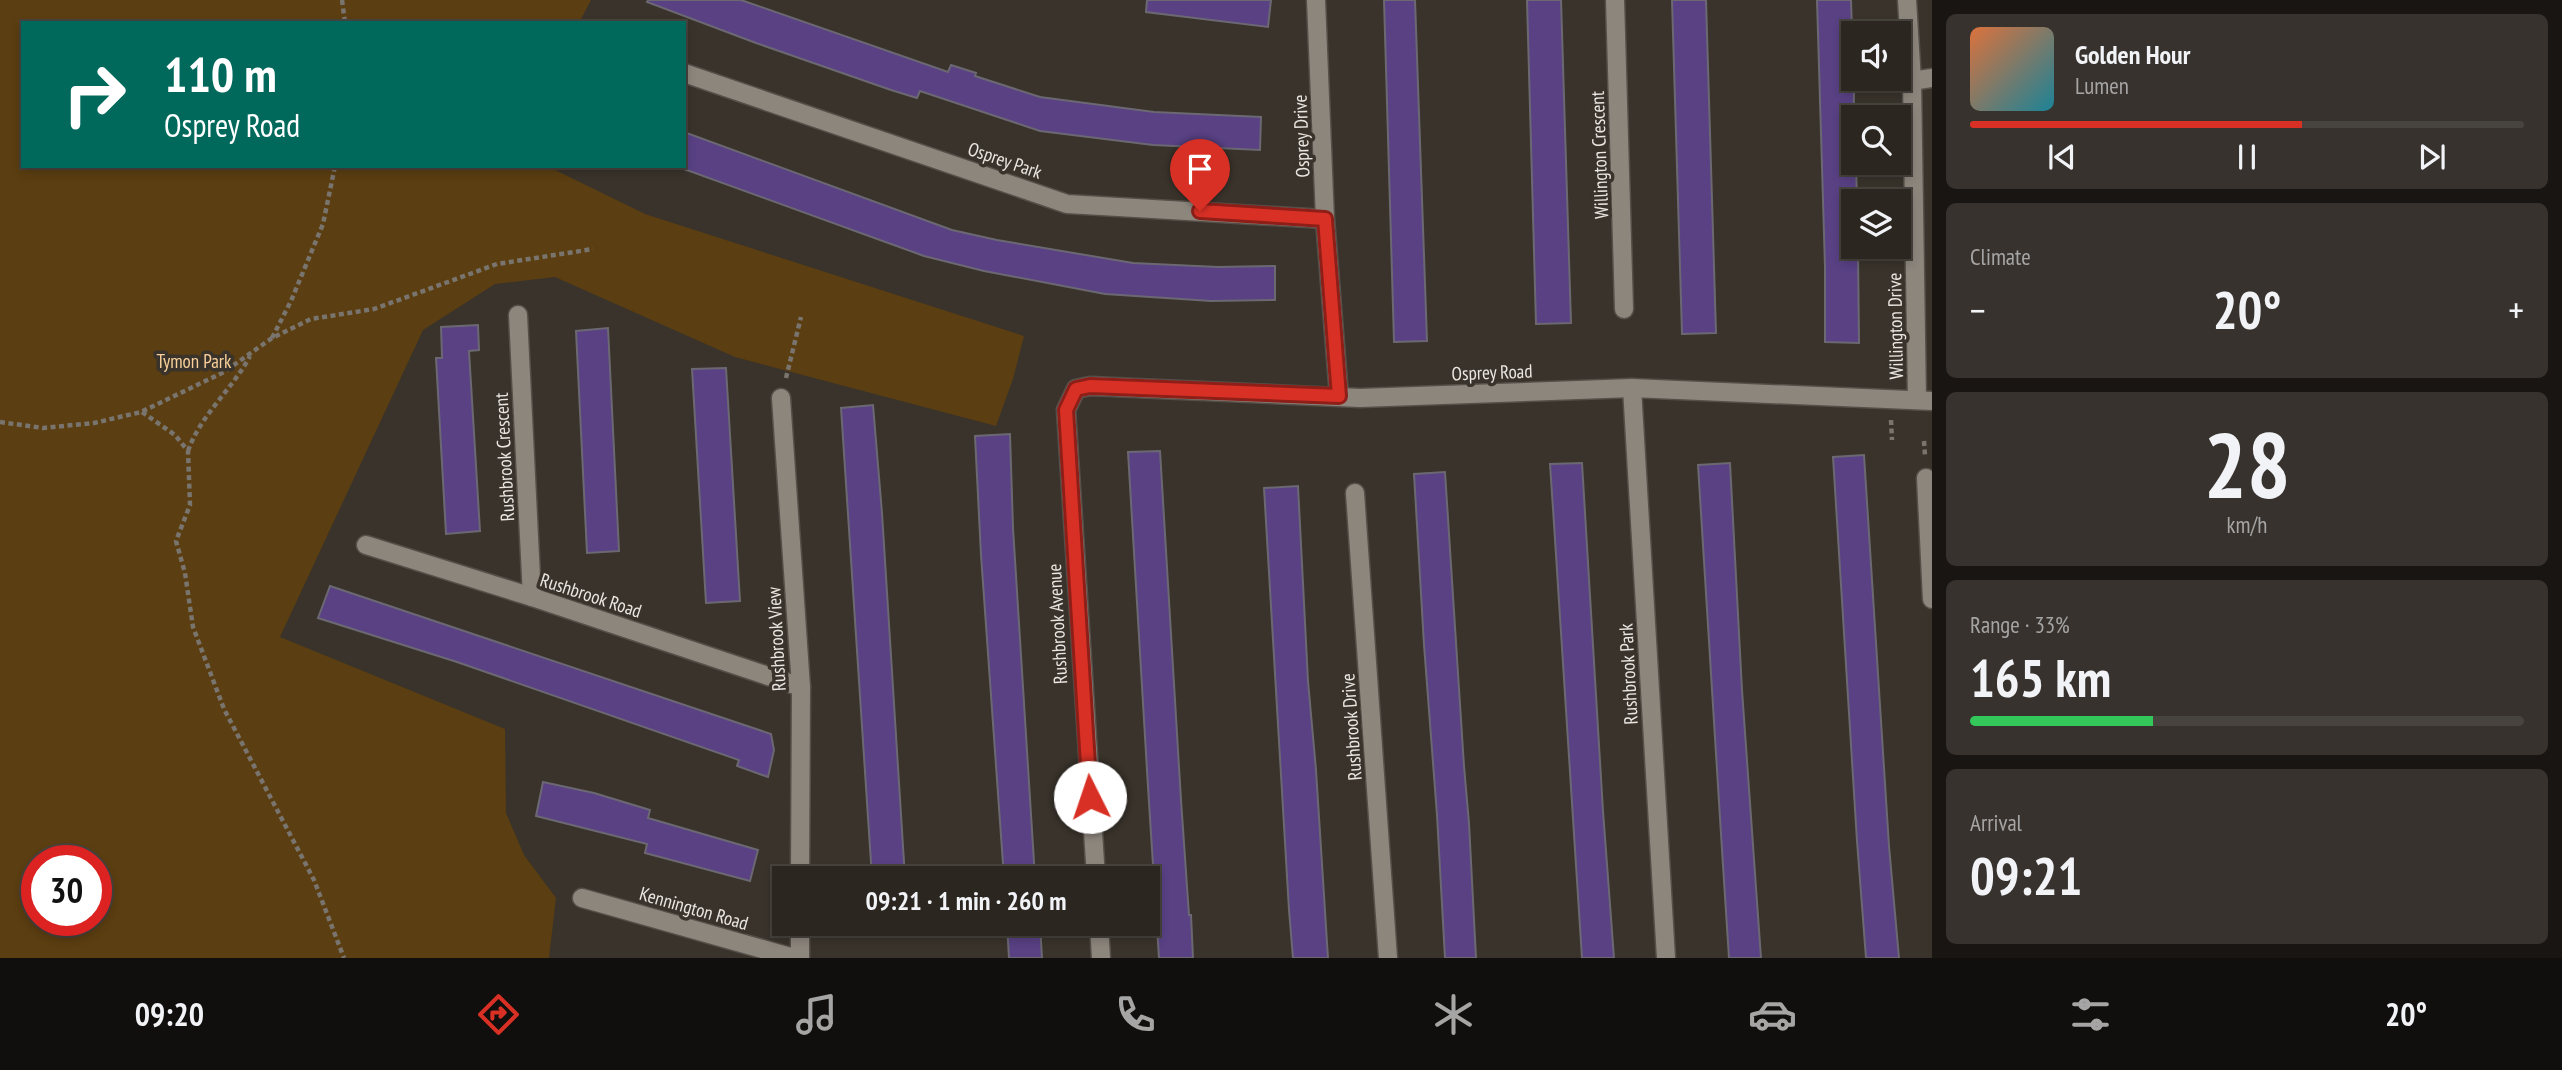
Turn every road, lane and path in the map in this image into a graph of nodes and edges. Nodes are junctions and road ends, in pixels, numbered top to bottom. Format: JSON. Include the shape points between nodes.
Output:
{"nodes":[{"id":1,"x":342,"y":0,"type":"edge"},
{"id":2,"x":1316,"y":0,"type":"edge"},
{"id":3,"x":1615,"y":0,"type":"edge"},
{"id":4,"x":1906,"y":0,"type":"edge"},
{"id":5,"x":345,"y":21,"type":"edge"},
{"id":6,"x":686,"y":75,"type":"edge"},
{"id":7,"x":1932,"y":78,"type":"edge"},
{"id":8,"x":1912,"y":81,"type":"junction"},
{"id":9,"x":335,"y":168,"type":"edge"},
{"id":10,"x":1325,"y":219,"type":"junction"},
{"id":11,"x":593,"y":250,"type":"dead end"},
{"id":12,"x":1624,"y":309,"type":"dead end"},
{"id":13,"x":518,"y":315,"type":"dead end"},
{"id":14,"x":801,"y":317,"type":"dead end"},
{"id":15,"x":272,"y":338,"type":"junction"},
{"id":16,"x":251,"y":355,"type":"junction"},
{"id":17,"x":786,"y":378,"type":"dead end"},
{"id":18,"x":1632,"y":388,"type":"junction"},
{"id":19,"x":1339,"y":396,"type":"junction"},
{"id":20,"x":781,"y":398,"type":"dead end"},
{"id":21,"x":1924,"y":400,"type":"edge"},
{"id":22,"x":1066,"y":410,"type":"joint"},
{"id":23,"x":141,"y":412,"type":"junction"},
{"id":24,"x":1891,"y":416,"type":"dead end"},
{"id":25,"x":0,"y":422,"type":"edge"},
{"id":26,"x":1892,"y":440,"type":"dead end"},
{"id":27,"x":1924,"y":442,"type":"dead end"},
{"id":28,"x":188,"y":451,"type":"junction"},
{"id":29,"x":1925,"y":456,"type":"dead end"},
{"id":30,"x":1926,"y":478,"type":"dead end"},
{"id":31,"x":1355,"y":493,"type":"dead end"},
{"id":32,"x":366,"y":545,"type":"dead end"},
{"id":33,"x":531,"y":597,"type":"junction"},
{"id":34,"x":1932,"y":599,"type":"edge"},
{"id":35,"x":801,"y":687,"type":"junction"},
{"id":36,"x":800,"y":866,"type":"edge"},
{"id":37,"x":1095,"y":866,"type":"edge"},
{"id":38,"x":582,"y":898,"type":"dead end"},
{"id":39,"x":800,"y":936,"type":"edge"},
{"id":40,"x":1100,"y":936,"type":"edge"},
{"id":41,"x":344,"y":958,"type":"edge"},
{"id":42,"x":794,"y":958,"type":"edge"},
{"id":43,"x":800,"y":958,"type":"edge"},
{"id":44,"x":1101,"y":958,"type":"edge"},
{"id":45,"x":1388,"y":958,"type":"edge"},
{"id":46,"x":1666,"y":958,"type":"edge"}],
"edges":[{"from":1,"to":5,"type":"path"},
{"from":2,"to":10,"type":"street","name":"Osprey Drive"},
{"from":3,"to":12,"type":"street","name":"Willington Crescent"},
{"from":4,"to":8,"type":"street","name":"Willington Drive"},
{"from":6,"to":10,"type":"street","name":"Osprey Park","via":[[1067,204]]},
{"from":7,"to":8,"type":"street"},
{"from":8,"to":21,"type":"street","name":"Willington Drive"},
{"from":9,"to":15,"type":"path","via":[[323,223]]},
{"from":10,"to":19,"type":"street","name":"Osprey Drive"},
{"from":11,"to":15,"type":"path","via":[[497,264],[374,309],[311,319]]},
{"from":13,"to":33,"type":"street","name":"Rushbrook Crescent"},
{"from":14,"to":17,"type":"path"},
{"from":15,"to":16,"type":"path"},
{"from":16,"to":23,"type":"path"},
{"from":16,"to":28,"type":"path","via":[[195,432]]},
{"from":18,"to":19,"type":"street","name":"Osprey Road"},
{"from":18,"to":21,"type":"street","name":"Osprey Road"},
{"from":18,"to":46,"type":"street","name":"Rushbrook Park"},
{"from":19,"to":22,"type":"street","name":"Osprey Road","via":[[1090,386],[1076,389]]},
{"from":20,"to":35,"type":"street","name":"Rushbrook View"},
{"from":22,"to":37,"type":"street","name":"Rushbrook Avenue"},
{"from":23,"to":25,"type":"path","via":[[43,428]]},
{"from":23,"to":28,"type":"path","via":[[175,435]]},
{"from":24,"to":26,"type":"path"},
{"from":27,"to":29,"type":"path"},
{"from":28,"to":41,"type":"path","via":[[190,505],[176,541],[193,627],[224,709],[314,880]]},
{"from":30,"to":34,"type":"street"},
{"from":31,"to":45,"type":"street","name":"Rushbrook Drive"},
{"from":32,"to":33,"type":"street","name":"Rushbrook Road"},
{"from":33,"to":35,"type":"street","name":"Rushbrook Road"},
{"from":35,"to":36,"type":"street","name":"Rushbrook View"},
{"from":38,"to":42,"type":"street","name":"Kennington Road"},
{"from":39,"to":43,"type":"street"},
{"from":40,"to":44,"type":"street"}]}
